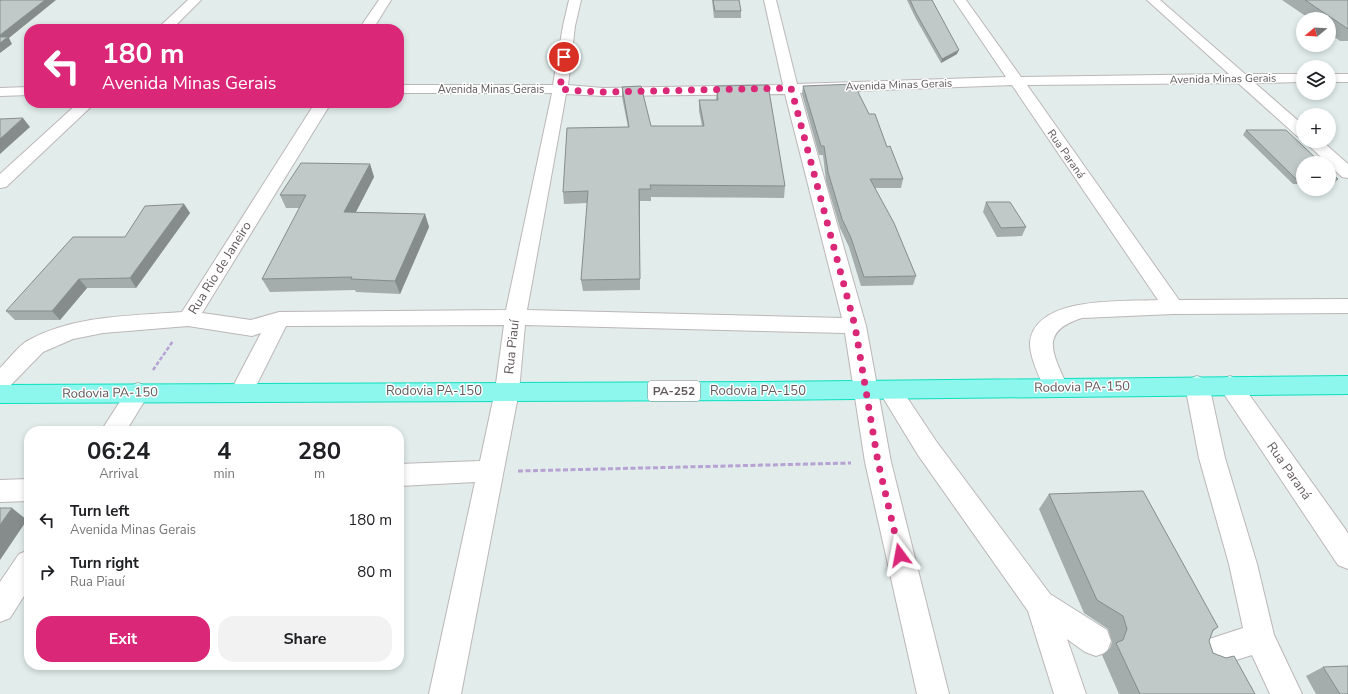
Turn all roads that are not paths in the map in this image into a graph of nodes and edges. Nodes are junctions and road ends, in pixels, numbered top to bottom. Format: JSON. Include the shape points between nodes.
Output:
{"nodes":[{"id":1,"x":195,"y":0,"type":"edge"},
{"id":2,"x":385,"y":0,"type":"edge"},
{"id":3,"x":575,"y":0,"type":"edge"},
{"id":4,"x":770,"y":0,"type":"edge"},
{"id":5,"x":960,"y":0,"type":"edge"},
{"id":6,"x":1153,"y":0,"type":"edge"},
{"id":7,"x":169,"y":24,"type":"edge"},
{"id":8,"x":369,"y":24,"type":"edge"},
{"id":9,"x":1242,"y":78,"type":"junction"},
{"id":10,"x":1296,"y":78,"type":"edge"},
{"id":11,"x":1336,"y":78,"type":"edge"},
{"id":12,"x":1348,"y":78,"type":"edge"},
{"id":13,"x":1015,"y":81,"type":"junction"},
{"id":14,"x":791,"y":88,"type":"junction"},
{"id":15,"x":404,"y":89,"type":"edge"},
{"id":16,"x":560,"y":89,"type":"junction"},
{"id":17,"x":0,"y":92,"type":"edge"},
{"id":18,"x":24,"y":92,"type":"edge"},
{"id":19,"x":82,"y":108,"type":"edge"},
{"id":20,"x":320,"y":108,"type":"edge"},
{"id":21,"x":1296,"y":127,"type":"edge"},
{"id":22,"x":1320,"y":148,"type":"edge"},
{"id":23,"x":1348,"y":173,"type":"edge"},
{"id":24,"x":0,"y":183,"type":"edge"},
{"id":25,"x":1348,"y":306,"type":"edge"},
{"id":26,"x":1173,"y":307,"type":"junction"},
{"id":27,"x":515,"y":317,"type":"junction"},
{"id":28,"x":279,"y":319,"type":"junction"},
{"id":29,"x":188,"y":320,"type":"junction"},
{"id":30,"x":855,"y":326,"type":"junction"},
{"id":31,"x":0,"y":382,"type":"edge"},
{"id":32,"x":1197,"y":385,"type":"junction"},
{"id":33,"x":1230,"y":385,"type":"junction"},
{"id":34,"x":1348,"y":385,"type":"edge"},
{"id":35,"x":1056,"y":388,"type":"junction"},
{"id":36,"x":878,"y":390,"type":"junction"},
{"id":37,"x":507,"y":391,"type":"junction"},
{"id":38,"x":138,"y":392,"type":"junction"},
{"id":39,"x":242,"y":392,"type":"junction"},
{"id":40,"x":0,"y":394,"type":"edge"},
{"id":41,"x":116,"y":426,"type":"edge"},
{"id":42,"x":490,"y":471,"type":"junction"},
{"id":43,"x":404,"y":474,"type":"edge"},
{"id":44,"x":24,"y":490,"type":"edge"},
{"id":45,"x":0,"y":491,"type":"edge"},
{"id":46,"x":1348,"y":556,"type":"edge"},
{"id":47,"x":24,"y":571,"type":"edge"},
{"id":48,"x":1040,"y":604,"type":"junction"},
{"id":49,"x":0,"y":608,"type":"edge"},
{"id":50,"x":1260,"y":638,"type":"junction"},
{"id":51,"x":1096,"y":641,"type":"dead end"},
{"id":52,"x":1208,"y":654,"type":"edge"},
{"id":53,"x":445,"y":694,"type":"edge"},
{"id":54,"x":934,"y":694,"type":"edge"},
{"id":55,"x":1070,"y":694,"type":"edge"},
{"id":56,"x":1286,"y":694,"type":"edge"}],
"edges":[{"from":1,"to":7,"type":"street"},
{"from":2,"to":8,"type":"street"},
{"from":3,"to":16,"type":"street","name":"Rua Piauí"},
{"from":4,"to":14,"type":"street"},
{"from":5,"to":13,"type":"street","name":"Rua Paraná"},
{"from":6,"to":9,"type":"street"},
{"from":9,"to":10,"type":"street","name":"Avenida Minas Gerais"},
{"from":9,"to":13,"type":"street","name":"Avenida Minas Gerais"},
{"from":9,"to":21,"type":"street"},
{"from":11,"to":12,"type":"street"},
{"from":13,"to":14,"type":"street","name":"Avenida Minas Gerais"},
{"from":13,"to":26,"type":"street","name":"Rua Paraná"},
{"from":14,"to":16,"type":"street","name":"Avenida Minas Gerais","via":[[603,92]]},
{"from":14,"to":30,"type":"street"},
{"from":15,"to":16,"type":"street","name":"Avenida Minas Gerais"},
{"from":16,"to":27,"type":"street","name":"Rua Piauí"},
{"from":17,"to":18,"type":"street"},
{"from":19,"to":24,"type":"street"},
{"from":20,"to":29,"type":"street","name":"Rua Rio de Janeiro"},
{"from":22,"to":23,"type":"street"},
{"from":25,"to":26,"type":"street"},
{"from":26,"to":35,"type":"street","via":[[1082,311],[1052,323],[1044,332],[1041,343],[1044,360]]},
{"from":27,"to":28,"type":"street"},
{"from":27,"to":30,"type":"street"},
{"from":27,"to":37,"type":"street","name":"Rua Piauí"},
{"from":28,"to":29,"type":"street","via":[[252,328]]},
{"from":28,"to":39,"type":"street"},
{"from":29,"to":31,"type":"street","via":[[103,325],[69,332],[35,346]]},
{"from":30,"to":36,"type":"street"},
{"from":32,"to":33,"type":"highway","name":"Rodovia PA-150","number":"PA-252"},
{"from":32,"to":35,"type":"highway","name":"Rodovia PA-150","number":"PA-252"},
{"from":32,"to":50,"type":"street","via":[[1212,458],[1243,564]]},
{"from":33,"to":34,"type":"highway","name":"Rodovia PA-150","number":"PA-252"},
{"from":33,"to":46,"type":"street","name":"Rua Paraná"},
{"from":35,"to":36,"type":"highway","name":"Rodovia PA-150","number":"PA-252"},
{"from":36,"to":37,"type":"highway","name":"Rodovia PA-150","number":"PA-252"},
{"from":36,"to":48,"type":"street","via":[[927,448]]},
{"from":36,"to":54,"type":"street","via":[[878,462]]},
{"from":37,"to":39,"type":"highway","name":"Rodovia PA-150","number":"PA-252"},
{"from":37,"to":42,"type":"street","name":"Rua Piauí"},
{"from":38,"to":39,"type":"highway","name":"Rodovia PA-150","number":"PA-252"},
{"from":38,"to":40,"type":"highway","name":"Rodovia PA-150","number":"PA-252"},
{"from":38,"to":41,"type":"street"},
{"from":42,"to":43,"type":"street"},
{"from":42,"to":53,"type":"street","name":"Rua Piauí"},
{"from":44,"to":45,"type":"street"},
{"from":47,"to":49,"type":"street"},
{"from":48,"to":51,"type":"street"},
{"from":48,"to":55,"type":"street"},
{"from":50,"to":52,"type":"street"},
{"from":50,"to":56,"type":"street"}]}
